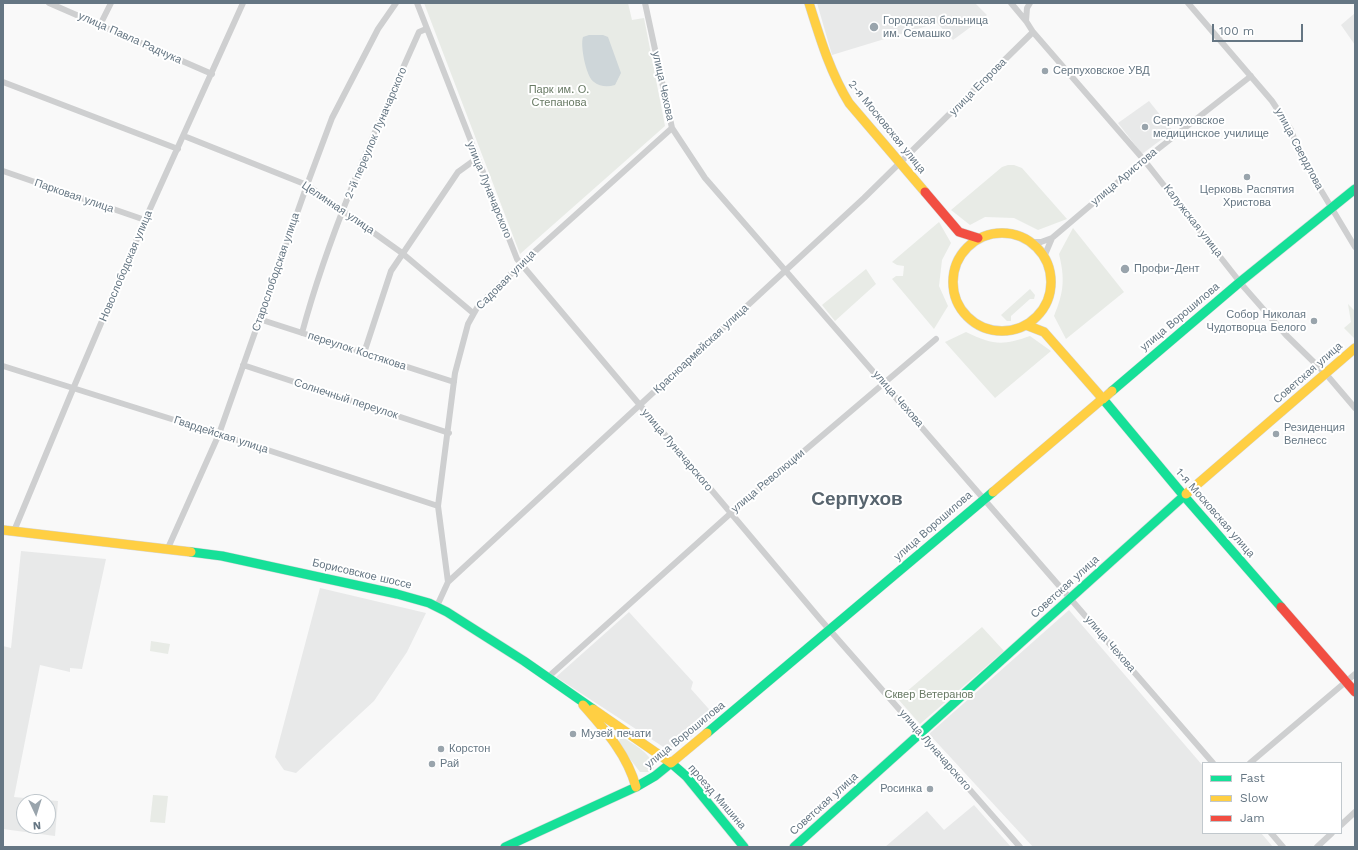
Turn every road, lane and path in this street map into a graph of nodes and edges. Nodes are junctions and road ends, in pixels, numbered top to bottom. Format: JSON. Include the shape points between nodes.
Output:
{"nodes":[{"id":1,"x":49,"y":3,"type":"edge"},
{"id":2,"x":111,"y":3,"type":"edge"},
{"id":3,"x":243,"y":3,"type":"edge"},
{"id":4,"x":396,"y":3,"type":"edge"},
{"id":5,"x":417,"y":3,"type":"edge"},
{"id":6,"x":645,"y":3,"type":"edge"},
{"id":7,"x":809,"y":3,"type":"edge"},
{"id":8,"x":1011,"y":3,"type":"edge"},
{"id":9,"x":1030,"y":3,"type":"edge"},
{"id":10,"x":1188,"y":3,"type":"edge"},
{"id":11,"x":1026,"y":21,"type":"junction"},
{"id":12,"x":100,"y":25,"type":"junction"},
{"id":13,"x":426,"y":29,"type":"junction"},
{"id":14,"x":1033,"y":32,"type":"junction"},
{"id":15,"x":212,"y":74,"type":"junction"},
{"id":16,"x":1251,"y":76,"type":"junction"},
{"id":17,"x":3,"y":82,"type":"edge"},
{"id":18,"x":672,"y":128,"type":"junction"},
{"id":19,"x":184,"y":136,"type":"junction"},
{"id":20,"x":178,"y":149,"type":"junction"},
{"id":21,"x":476,"y":159,"type":"junction"},
{"id":22,"x":1144,"y":160,"type":"junction"},
{"id":23,"x":900,"y":164,"type":"junction"},
{"id":24,"x":3,"y":171,"type":"edge"},
{"id":25,"x":306,"y":185,"type":"junction"},
{"id":26,"x":1355,"y":189,"type":"edge"},
{"id":27,"x":1330,"y":208,"type":"junction"},
{"id":28,"x":343,"y":211,"type":"junction"},
{"id":29,"x":145,"y":220,"type":"junction"},
{"id":30,"x":959,"y":232,"type":"junction"},
{"id":31,"x":978,"y":238,"type":"junction"},
{"id":32,"x":1052,"y":238,"type":"junction"},
{"id":33,"x":1031,"y":242,"type":"junction"},
{"id":34,"x":1355,"y":247,"type":"edge"},
{"id":35,"x":402,"y":252,"type":"junction"},
{"id":36,"x":962,"y":252,"type":"junction"},
{"id":37,"x":1044,"y":257,"type":"junction"},
{"id":38,"x":521,"y":264,"type":"junction"},
{"id":39,"x":784,"y":270,"type":"junction"},
{"id":40,"x":1240,"y":282,"type":"junction"},
{"id":41,"x":473,"y":313,"type":"junction"},
{"id":42,"x":1040,"y":313,"type":"junction"},
{"id":43,"x":259,"y":320,"type":"junction"},
{"id":44,"x":1026,"y":325,"type":"junction"},
{"id":45,"x":1044,"y":332,"type":"junction"},
{"id":46,"x":302,"y":333,"type":"junction"},
{"id":47,"x":936,"y":339,"type":"dead end"},
{"id":48,"x":1355,"y":348,"type":"edge"},
{"id":49,"x":364,"y":353,"type":"junction"},
{"id":50,"x":243,"y":365,"type":"junction"},
{"id":51,"x":3,"y":366,"type":"edge"},
{"id":52,"x":1326,"y":374,"type":"junction"},
{"id":53,"x":454,"y":382,"type":"junction"},
{"id":54,"x":884,"y":383,"type":"junction"},
{"id":55,"x":73,"y":389,"type":"junction"},
{"id":56,"x":1103,"y":399,"type":"junction"},
{"id":57,"x":640,"y":406,"type":"junction"},
{"id":58,"x":1355,"y":408,"type":"edge"},
{"id":59,"x":449,"y":433,"type":"junction"},
{"id":60,"x":219,"y":434,"type":"junction"},
{"id":61,"x":1184,"y":496,"type":"junction"},
{"id":62,"x":984,"y":499,"type":"junction"},
{"id":63,"x":438,"y":506,"type":"junction"},
{"id":64,"x":731,"y":513,"type":"junction"},
{"id":65,"x":3,"y":530,"type":"edge"},
{"id":66,"x":14,"y":531,"type":"junction"},
{"id":67,"x":168,"y":548,"type":"junction"},
{"id":68,"x":448,"y":582,"type":"junction"},
{"id":69,"x":1070,"y":599,"type":"junction"},
{"id":70,"x":437,"y":606,"type":"junction"},
{"id":71,"x":830,"y":630,"type":"junction"},
{"id":72,"x":1355,"y":674,"type":"edge"},
{"id":73,"x":547,"y":678,"type":"junction"},
{"id":74,"x":1346,"y":681,"type":"junction"},
{"id":75,"x":1355,"y":692,"type":"edge"},
{"id":76,"x":580,"y":700,"type":"junction"},
{"id":77,"x":628,"y":732,"type":"junction"},
{"id":78,"x":922,"y":734,"type":"junction"},
{"id":79,"x":616,"y":744,"type":"junction"},
{"id":80,"x":1212,"y":762,"type":"edge"},
{"id":81,"x":1251,"y":762,"type":"edge"},
{"id":82,"x":671,"y":763,"type":"junction"},
{"id":83,"x":636,"y":787,"type":"junction"},
{"id":84,"x":1355,"y":812,"type":"edge"},
{"id":85,"x":1342,"y":824,"type":"edge"},
{"id":86,"x":1272,"y":834,"type":"edge"},
{"id":87,"x":1331,"y":834,"type":"edge"},
{"id":88,"x":505,"y":847,"type":"edge"},
{"id":89,"x":744,"y":847,"type":"edge"},
{"id":90,"x":794,"y":847,"type":"edge"},
{"id":91,"x":1020,"y":847,"type":"edge"},
{"id":92,"x":1282,"y":847,"type":"edge"},
{"id":93,"x":1317,"y":847,"type":"edge"}],
"edges":[{"from":1,"to":12,"type":"street","name":"улица Павла Радчука"},
{"from":2,"to":12,"type":"street"},
{"from":3,"to":15,"type":"street","name":"Новослободская улица"},
{"from":4,"to":25,"type":"street","name":"Старослободская улица","via":[[378,29],[332,118]]},
{"from":5,"to":13,"type":"street","name":"улица Луначарского"},
{"from":6,"to":18,"type":"street","name":"улица Чехова"},
{"from":7,"to":23,"type":"main road","name":"2-я Московская улица","via":[[837,85]]},
{"from":8,"to":11,"type":"street"},
{"from":9,"to":11,"type":"street"},
{"from":10,"to":16,"type":"street","name":"улица Свердлова"},
{"from":11,"to":14,"type":"street"},
{"from":12,"to":15,"type":"street","name":"улица Павла Радчука"},
{"from":13,"to":21,"type":"street","name":"улица Луначарского"},
{"from":13,"to":28,"type":"street","name":"2-й переулок Луначарского","via":[[419,32],[360,164]]},
{"from":14,"to":22,"type":"street","name":"Калужская улица"},
{"from":14,"to":23,"type":"street","name":"улица Егорова"},
{"from":15,"to":19,"type":"street","name":"Новослободская улица"},
{"from":16,"to":22,"type":"street","name":"улица Аристова"},
{"from":16,"to":27,"type":"street","name":"улица Свердлова","via":[[1291,130],[1301,157]]},
{"from":17,"to":20,"type":"street"},
{"from":18,"to":38,"type":"street","name":"Садовая улица"},
{"from":18,"to":39,"type":"street","name":"улица Чехова","via":[[705,178]]},
{"from":19,"to":20,"type":"street","name":"Новослободская улица"},
{"from":19,"to":25,"type":"street","name":"Целинная улица"},
{"from":20,"to":29,"type":"street","name":"Новослободская улица"},
{"from":21,"to":35,"type":"street","via":[[458,172]]},
{"from":21,"to":38,"type":"street","name":"улица Луначарского"},
{"from":22,"to":32,"type":"street","name":"улица Аристова"},
{"from":22,"to":40,"type":"street","name":"Калужская улица"},
{"from":23,"to":30,"type":"main road","name":"2-я Московская улица"},
{"from":23,"to":39,"type":"street","name":"Красноармейская улица"},
{"from":24,"to":29,"type":"street","name":"Парковая улица"},
{"from":25,"to":28,"type":"street","name":"Целинная улица"},
{"from":25,"to":43,"type":"street","name":"Старослободская улица"},
{"from":26,"to":27,"type":"main road","name":"улица Ворошилова"},
{"from":27,"to":34,"type":"street","name":"улица Свердлова"},
{"from":27,"to":40,"type":"main road","name":"улица Ворошилова"},
{"from":28,"to":35,"type":"street","name":"Целинная улица"},
{"from":28,"to":46,"type":"street","name":"2-й переулок Луначарского","via":[[312,294]]},
{"from":29,"to":55,"type":"street","name":"Новослободская улица"},
{"from":30,"to":31,"type":"main road"},
{"from":30,"to":36,"type":"main road","via":[[963,244]]},
{"from":31,"to":33,"type":"main road","via":[[992,233],[1010,233]]},
{"from":31,"to":36,"type":"main road"},
{"from":32,"to":33,"type":"street"},
{"from":32,"to":37,"type":"street"},
{"from":33,"to":37,"type":"main road"},
{"from":35,"to":41,"type":"street","name":"Целинная улица"},
{"from":35,"to":49,"type":"street","via":[[391,271]]},
{"from":36,"to":44,"type":"main road","via":[[952,282],[958,305],[963,313],[985,328],[995,330],[1006,331]]},
{"from":37,"to":42,"type":"main road","via":[[1050,272],[1051,286],[1048,299]]},
{"from":38,"to":41,"type":"street","name":"Садовая улица"},
{"from":38,"to":57,"type":"street","name":"улица Луначарского"},
{"from":39,"to":54,"type":"street","name":"улица Чехова"},
{"from":39,"to":57,"type":"street","name":"Красноармейская улица"},
{"from":40,"to":52,"type":"street","name":"Калужская улица","via":[[1286,335]]},
{"from":40,"to":56,"type":"main road","name":"улица Ворошилова"},
{"from":41,"to":53,"type":"street","name":"Садовая улица"},
{"from":42,"to":44,"type":"main road"},
{"from":42,"to":45,"type":"main road"},
{"from":43,"to":46,"type":"street","name":"переулок Костякова"},
{"from":43,"to":50,"type":"street","name":"Старослободская улица"},
{"from":44,"to":45,"type":"main road"},
{"from":45,"to":56,"type":"main road","name":"1-я Московская улица"},
{"from":46,"to":49,"type":"street","name":"переулок Костякова"},
{"from":47,"to":54,"type":"street","name":"улица Революции"},
{"from":48,"to":52,"type":"main road","name":"Советская улица"},
{"from":49,"to":53,"type":"street","name":"переулок Костякова"},
{"from":50,"to":59,"type":"street","name":"Солнечный переулок"},
{"from":50,"to":60,"type":"street","name":"Старослободская улица"},
{"from":51,"to":55,"type":"street","name":"Гвардейская улица"},
{"from":52,"to":58,"type":"street","name":"Калужская улица"},
{"from":52,"to":61,"type":"main road","name":"Советская улица"},
{"from":53,"to":59,"type":"street","name":"Садовая улица"},
{"from":54,"to":62,"type":"street","name":"улица Чехова"},
{"from":54,"to":64,"type":"street","name":"улица Революции"},
{"from":55,"to":60,"type":"street","name":"Гвардейская улица"},
{"from":55,"to":66,"type":"street","name":"Новослободская улица"},
{"from":56,"to":61,"type":"main road","name":"1-я Московская улица"},
{"from":56,"to":62,"type":"main road","name":"улица Ворошилова"},
{"from":57,"to":64,"type":"street","name":"улица Луначарского"},
{"from":57,"to":68,"type":"street","name":"Красноармейская улица"},
{"from":59,"to":63,"type":"street","name":"Садовая улица"},
{"from":60,"to":63,"type":"street","name":"Гвардейская улица"},
{"from":60,"to":67,"type":"street","name":"Старослободская улица"},
{"from":61,"to":69,"type":"main road","name":"Советская улица"},
{"from":61,"to":74,"type":"main road","name":"1-я Московская улица"},
{"from":62,"to":69,"type":"street","name":"улица Чехова"},
{"from":62,"to":71,"type":"main road","name":"улица Ворошилова"},
{"from":63,"to":68,"type":"street","name":"Садовая улица"},
{"from":64,"to":71,"type":"street","name":"улица Луначарского"},
{"from":64,"to":73,"type":"street","name":"улица Революции"},
{"from":65,"to":66,"type":"main road","name":"Борисовское шоссе"},
{"from":66,"to":67,"type":"main road","name":"Борисовское шоссе"},
{"from":67,"to":70,"type":"main road","name":"Борисовское шоссе","via":[[222,556],[318,576]]},
{"from":68,"to":70,"type":"street"},
{"from":69,"to":78,"type":"main road","name":"Советская улица"},
{"from":69,"to":80,"type":"street","name":"улица Чехова"},
{"from":70,"to":73,"type":"main road","name":"Борисовское шоссе"},
{"from":71,"to":78,"type":"street","name":"улица Луначарского"},
{"from":71,"to":82,"type":"main road","name":"улица Ворошилова"},
{"from":72,"to":74,"type":"street"},
{"from":73,"to":76,"type":"main road","name":"Борисовское шоссе"},
{"from":74,"to":75,"type":"main road","name":"1-я Московская улица"},
{"from":74,"to":81,"type":"street"},
{"from":76,"to":77,"type":"main road","name":"Борисовское шоссе"},
{"from":76,"to":79,"type":"main road"},
{"from":77,"to":79,"type":"main road","via":[[618,736]]},
{"from":77,"to":82,"type":"main road","name":"Борисовское шоссе"},
{"from":78,"to":90,"type":"main road","name":"Советская улица"},
{"from":78,"to":91,"type":"street","name":"улица Луначарского"},
{"from":79,"to":83,"type":"main road","via":[[633,774]]},
{"from":82,"to":83,"type":"main road","name":"улица Ворошилова"},
{"from":82,"to":89,"type":"main road","name":"проезд Мишина","via":[[686,776]]},
{"from":83,"to":88,"type":"main road","name":"улица Ворошилова"},
{"from":84,"to":85,"type":"street"},
{"from":86,"to":92,"type":"street"},
{"from":87,"to":93,"type":"street"}]}
